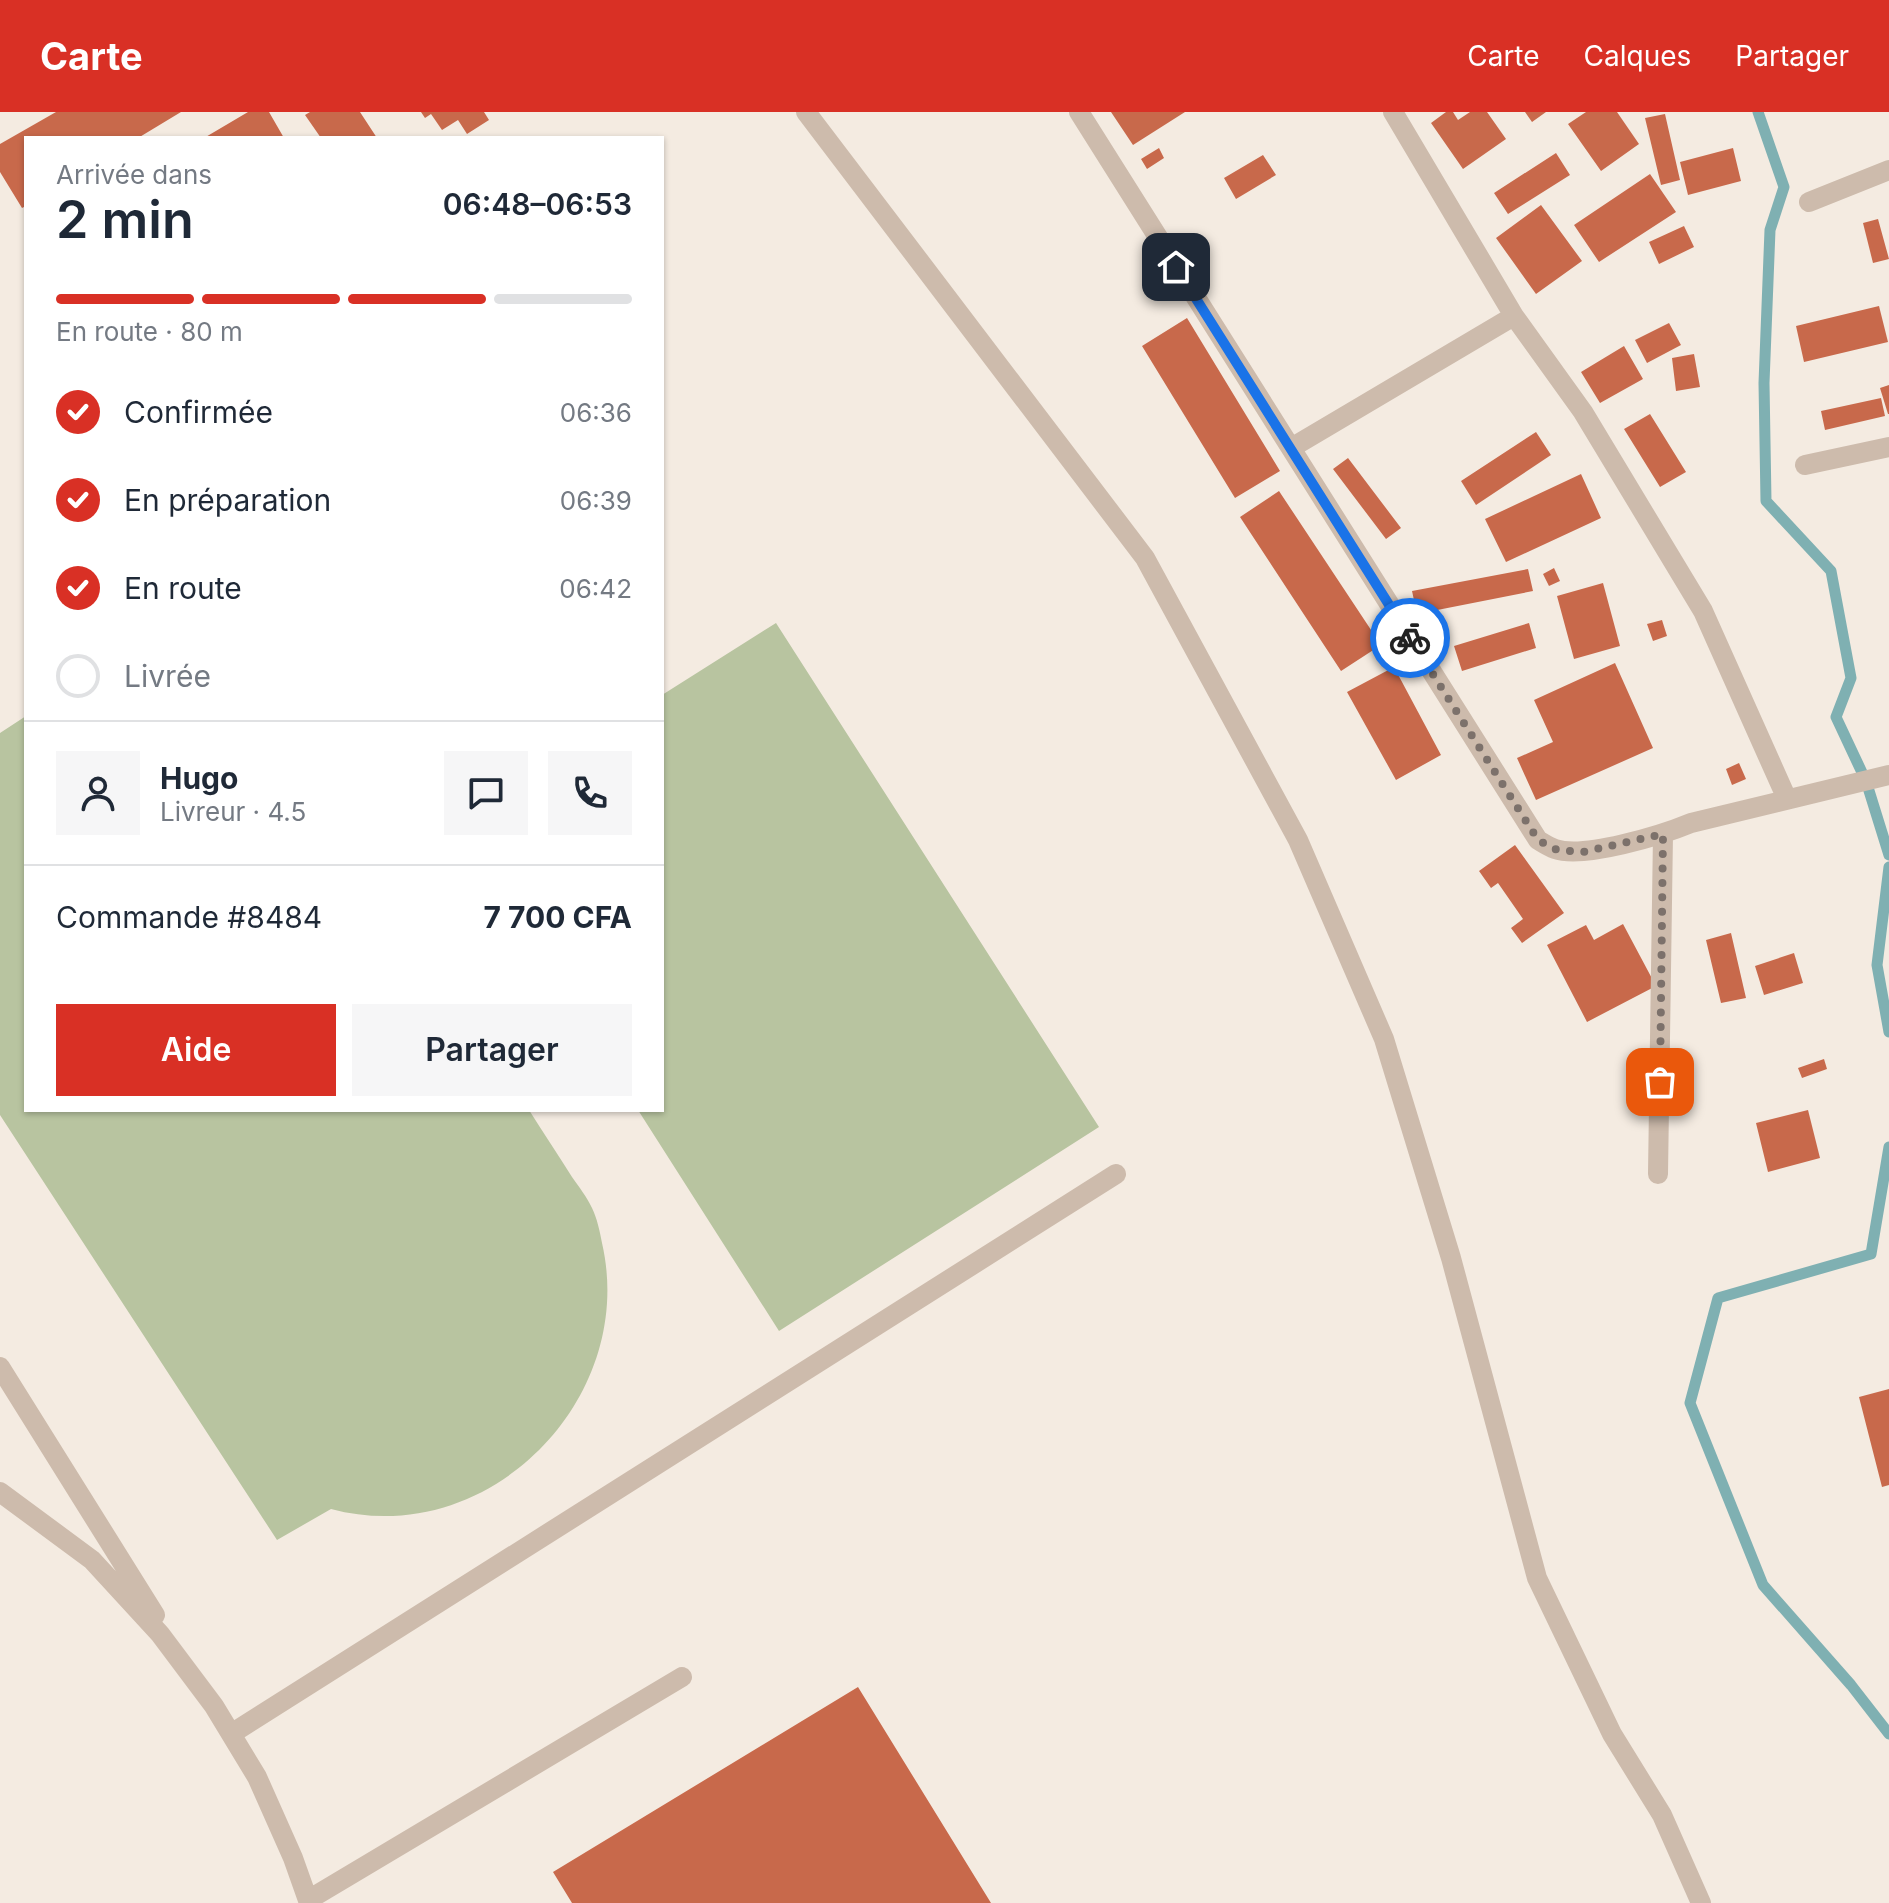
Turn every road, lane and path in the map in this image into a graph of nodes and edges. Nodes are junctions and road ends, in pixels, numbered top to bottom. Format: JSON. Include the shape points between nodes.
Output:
{"nodes":[{"id":1,"x":806,"y":112,"type":"edge"},
{"id":2,"x":1079,"y":112,"type":"edge"},
{"id":3,"x":1393,"y":112,"type":"edge"},
{"id":4,"x":1889,"y":170,"type":"edge"},
{"id":5,"x":1809,"y":202,"type":"dead end"},
{"id":6,"x":1514,"y":316,"type":"junction"},
{"id":7,"x":1889,"y":447,"type":"edge"},
{"id":8,"x":1291,"y":448,"type":"junction"},
{"id":9,"x":1805,"y":465,"type":"dead end"},
{"id":10,"x":1889,"y":775,"type":"edge"},
{"id":11,"x":1787,"y":799,"type":"junction"},
{"id":12,"x":1663,"y":834,"type":"junction"},
{"id":13,"x":1116,"y":1174,"type":"dead end"},
{"id":14,"x":1658,"y":1174,"type":"dead end"},
{"id":15,"x":0,"y":1367,"type":"edge"},
{"id":16,"x":0,"y":1492,"type":"edge"},
{"id":17,"x":682,"y":1677,"type":"dead end"},
{"id":18,"x":200,"y":1687,"type":"junction"},
{"id":19,"x":231,"y":1734,"type":"junction"},
{"id":20,"x":309,"y":1901,"type":"edge"},
{"id":21,"x":1701,"y":1903,"type":"edge"}],
"edges":[{"from":1,"to":21,"type":"street","via":[[1145,558],[1298,840],[1384,1039],[1451,1258],[1537,1578],[1612,1734],[1662,1815]]},
{"from":2,"to":8,"type":"street"},
{"from":3,"to":6,"type":"street"},
{"from":4,"to":5,"type":"street"},
{"from":6,"to":8,"type":"street"},
{"from":6,"to":11,"type":"street","via":[[1583,412],[1703,611]]},
{"from":7,"to":9,"type":"street"},
{"from":8,"to":12,"type":"street","via":[[1538,840],[1557,850],[1583,852]]},
{"from":10,"to":11,"type":"street"},
{"from":11,"to":12,"type":"street"},
{"from":12,"to":14,"type":"street"},
{"from":13,"to":19,"type":"street"},
{"from":15,"to":18,"type":"street"},
{"from":16,"to":18,"type":"street","via":[[92,1560]]},
{"from":17,"to":20,"type":"street"},
{"from":18,"to":19,"type":"street"},
{"from":19,"to":20,"type":"street","via":[[257,1777]]}]}
